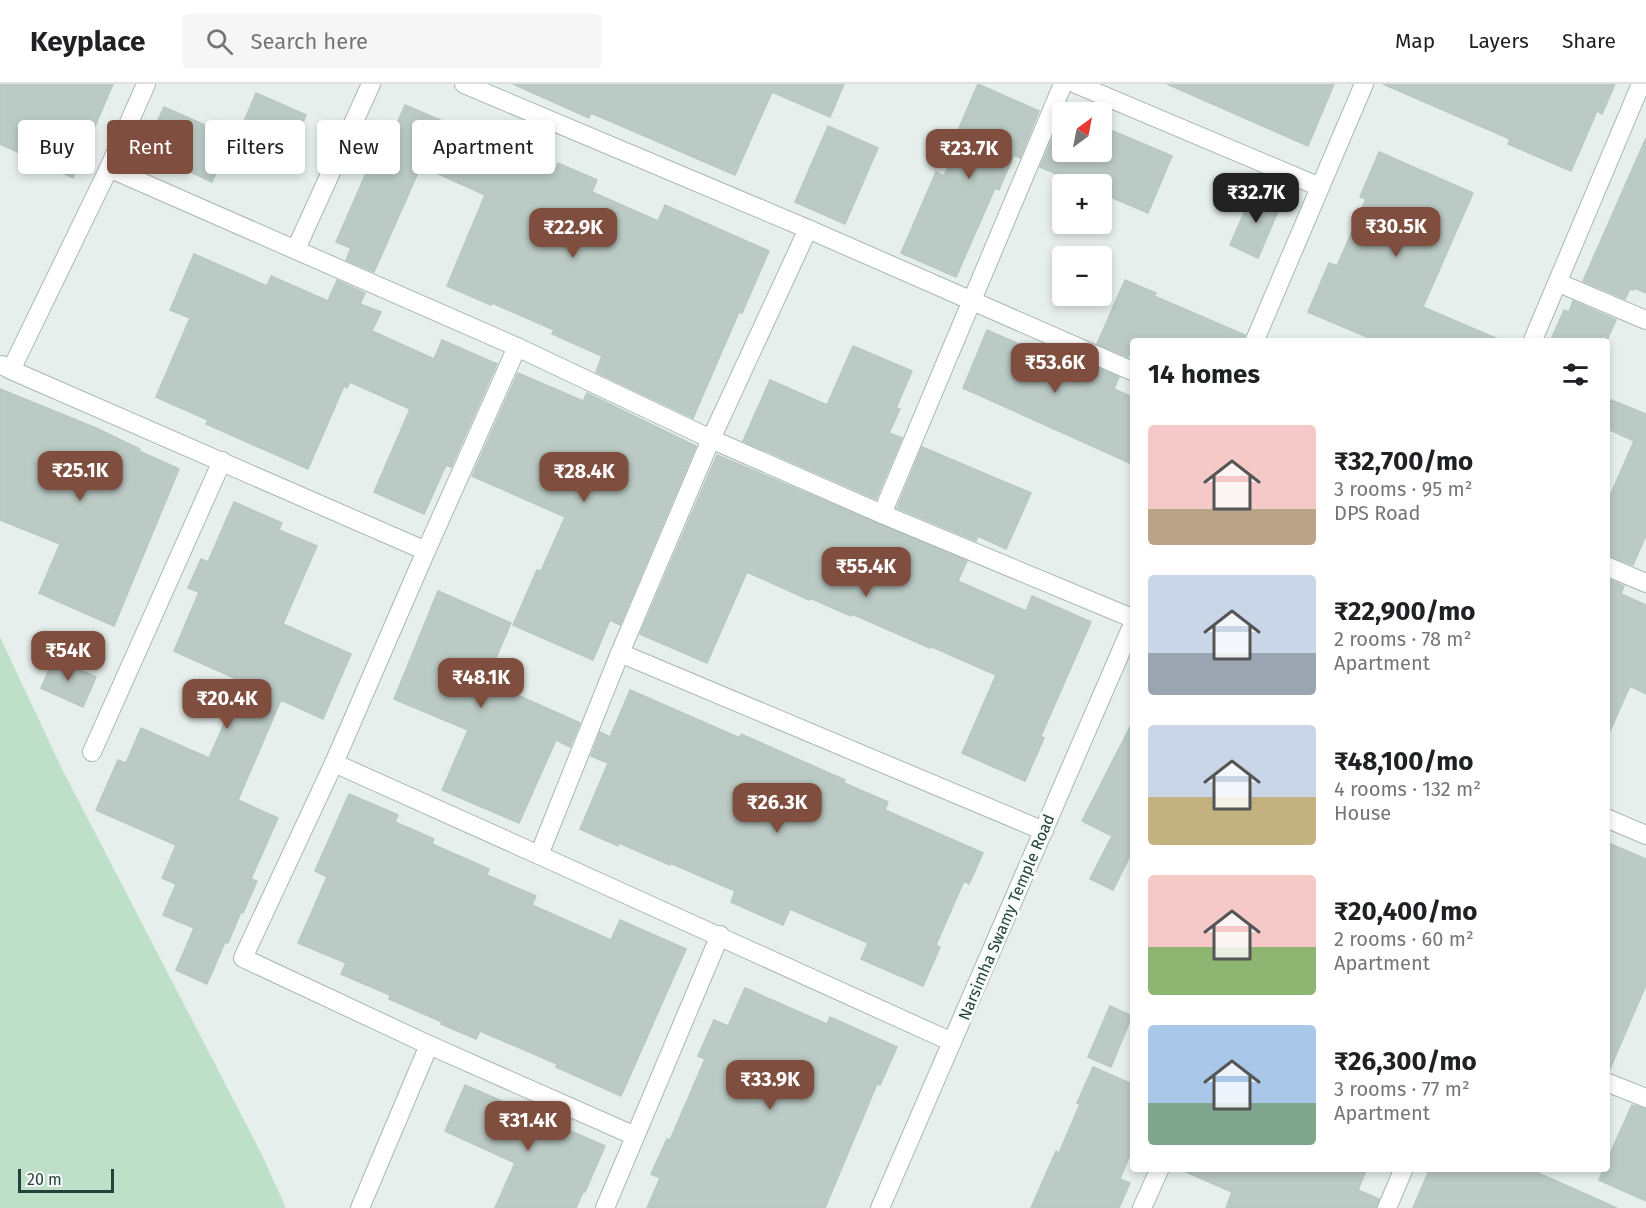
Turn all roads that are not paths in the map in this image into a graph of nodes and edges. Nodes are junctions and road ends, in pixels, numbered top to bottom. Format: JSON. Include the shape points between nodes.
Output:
{"nodes":[{"id":1,"x":147,"y":84,"type":"edge"},
{"id":2,"x":371,"y":84,"type":"edge"},
{"id":3,"x":464,"y":84,"type":"edge"},
{"id":4,"x":1063,"y":84,"type":"edge"},
{"id":5,"x":1076,"y":84,"type":"edge"},
{"id":6,"x":1364,"y":84,"type":"edge"},
{"id":7,"x":1641,"y":84,"type":"edge"},
{"id":8,"x":131,"y":120,"type":"edge"},
{"id":9,"x":107,"y":172,"type":"edge"},
{"id":10,"x":123,"y":174,"type":"edge"},
{"id":11,"x":1320,"y":187,"type":"junction"},
{"id":12,"x":808,"y":229,"type":"junction"},
{"id":13,"x":296,"y":249,"type":"junction"},
{"id":14,"x":1559,"y":283,"type":"junction"},
{"id":15,"x":972,"y":302,"type":"junction"},
{"id":16,"x":1646,"y":320,"type":"edge"},
{"id":17,"x":1256,"y":338,"type":"edge"},
{"id":18,"x":1534,"y":338,"type":"edge"},
{"id":19,"x":517,"y":346,"type":"junction"},
{"id":20,"x":6,"y":367,"type":"edge"},
{"id":21,"x":1130,"y":370,"type":"edge"},
{"id":22,"x":711,"y":439,"type":"junction"},
{"id":23,"x":222,"y":462,"type":"junction"},
{"id":24,"x":882,"y":514,"type":"junction"},
{"id":25,"x":426,"y":551,"type":"junction"},
{"id":26,"x":1610,"y":568,"type":"edge"},
{"id":27,"x":1646,"y":583,"type":"edge"},
{"id":28,"x":1130,"y":617,"type":"edge"},
{"id":29,"x":1130,"y":632,"type":"edge"},
{"id":30,"x":620,"y":653,"type":"junction"},
{"id":31,"x":92,"y":752,"type":"dead end"},
{"id":32,"x":334,"y":763,"type":"junction"},
{"id":33,"x":1610,"y":820,"type":"edge"},
{"id":34,"x":1044,"y":831,"type":"junction"},
{"id":35,"x":1646,"y":835,"type":"edge"},
{"id":36,"x":539,"y":855,"type":"junction"},
{"id":37,"x":720,"y":935,"type":"junction"},
{"id":38,"x":952,"y":1042,"type":"junction"},
{"id":39,"x":429,"y":1045,"type":"junction"},
{"id":40,"x":1610,"y":1084,"type":"edge"},
{"id":41,"x":1646,"y":1098,"type":"edge"},
{"id":42,"x":635,"y":1136,"type":"junction"},
{"id":43,"x":1158,"y":1172,"type":"edge"},
{"id":44,"x":1402,"y":1172,"type":"edge"},
{"id":45,"x":360,"y":1208,"type":"edge"},
{"id":46,"x":605,"y":1208,"type":"edge"},
{"id":47,"x":880,"y":1208,"type":"edge"},
{"id":48,"x":1142,"y":1208,"type":"edge"},
{"id":49,"x":1388,"y":1208,"type":"edge"}],
"edges":[{"from":1,"to":8,"type":"street"},
{"from":2,"to":13,"type":"street"},
{"from":3,"to":12,"type":"street"},
{"from":4,"to":15,"type":"street"},
{"from":5,"to":11,"type":"street"},
{"from":6,"to":11,"type":"street"},
{"from":7,"to":14,"type":"street"},
{"from":9,"to":20,"type":"street"},
{"from":10,"to":13,"type":"street"},
{"from":11,"to":17,"type":"street"},
{"from":12,"to":15,"type":"street"},
{"from":12,"to":22,"type":"street"},
{"from":13,"to":19,"type":"street"},
{"from":14,"to":16,"type":"street"},
{"from":14,"to":18,"type":"street"},
{"from":15,"to":21,"type":"street"},
{"from":15,"to":24,"type":"street"},
{"from":19,"to":22,"type":"street"},
{"from":19,"to":25,"type":"street"},
{"from":20,"to":23,"type":"street"},
{"from":22,"to":24,"type":"street"},
{"from":22,"to":30,"type":"street"},
{"from":23,"to":25,"type":"street"},
{"from":23,"to":31,"type":"street"},
{"from":24,"to":28,"type":"street"},
{"from":25,"to":32,"type":"street"},
{"from":26,"to":27,"type":"street"},
{"from":29,"to":34,"type":"street","name":"Narsimha Swamy Temple Road"},
{"from":30,"to":34,"type":"street"},
{"from":30,"to":36,"type":"street"},
{"from":32,"to":36,"type":"street"},
{"from":32,"to":39,"type":"street","via":[[243,958]]},
{"from":33,"to":35,"type":"street"},
{"from":34,"to":38,"type":"street","name":"Narsimha Swamy Temple Road"},
{"from":36,"to":37,"type":"street"},
{"from":37,"to":38,"type":"street"},
{"from":37,"to":42,"type":"street"},
{"from":38,"to":47,"type":"street","name":"Narsimha Swamy Temple Road"},
{"from":39,"to":42,"type":"street"},
{"from":39,"to":45,"type":"street"},
{"from":40,"to":41,"type":"street"},
{"from":42,"to":46,"type":"street"},
{"from":43,"to":48,"type":"street"},
{"from":44,"to":49,"type":"street"}]}
